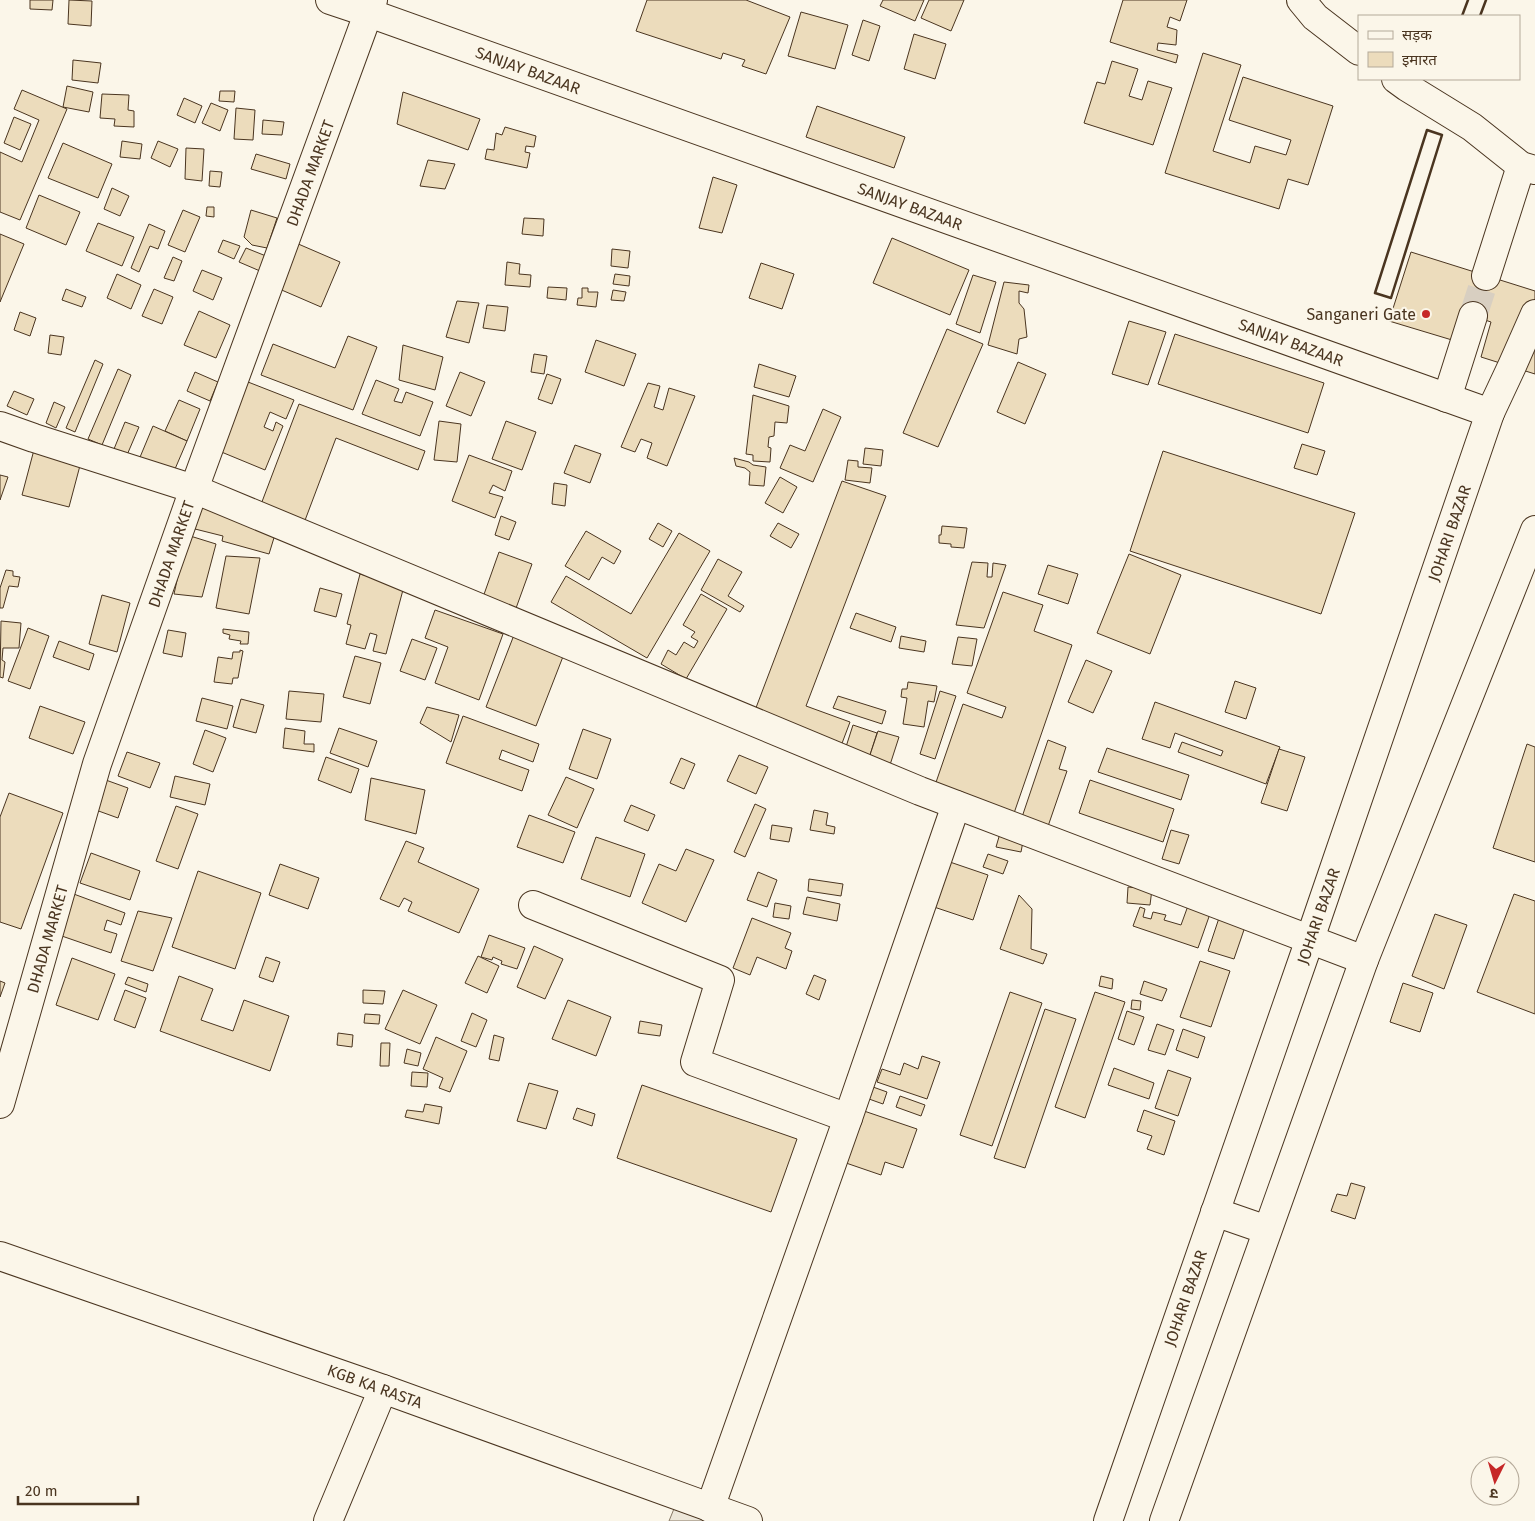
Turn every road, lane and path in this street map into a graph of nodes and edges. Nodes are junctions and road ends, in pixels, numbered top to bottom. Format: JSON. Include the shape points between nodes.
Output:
{"nodes":[{"id":1,"x":330,"y":0,"type":"edge"},
{"id":2,"x":1301,"y":0,"type":"edge"},
{"id":3,"x":371,"y":6,"type":"edge"},
{"id":4,"x":1358,"y":49,"type":"edge"},
{"id":5,"x":1397,"y":80,"type":"edge"},
{"id":6,"x":1528,"y":168,"type":"edge"},
{"id":7,"x":1486,"y":276,"type":"tunnel mouth"},
{"id":8,"x":1535,"y":314,"type":"edge"},
{"id":9,"x":1473,"y":316,"type":"tunnel mouth"},
{"id":10,"x":1447,"y":398,"type":"junction"},
{"id":11,"x":1490,"y":413,"type":"junction"},
{"id":12,"x":0,"y":426,"type":"edge"},
{"id":13,"x":194,"y":490,"type":"junction"},
{"id":14,"x":1535,"y":530,"type":"edge"},
{"id":15,"x":956,"y":805,"type":"junction"},
{"id":16,"x":533,"y":905,"type":"dead end"},
{"id":17,"x":1310,"y":939,"type":"junction"},
{"id":18,"x":1364,"y":960,"type":"junction"},
{"id":19,"x":0,"y":1104,"type":"edge"},
{"id":20,"x":848,"y":1118,"type":"junction"},
{"id":21,"x":1215,"y":1212,"type":"junction"},
{"id":22,"x":1267,"y":1230,"type":"junction"},
{"id":23,"x":0,"y":1256,"type":"edge"},
{"id":24,"x":384,"y":1389,"type":"junction"},
{"id":25,"x":691,"y":1509,"type":"edge"},
{"id":26,"x":328,"y":1521,"type":"edge"},
{"id":27,"x":748,"y":1521,"type":"edge"},
{"id":28,"x":1108,"y":1521,"type":"edge"},
{"id":29,"x":1164,"y":1521,"type":"edge"}],
"edges":[{"from":1,"to":3,"type":"street","name":"SANJAY BAZAAR"},
{"from":2,"to":4,"type":"street","via":[[1315,17]]},
{"from":3,"to":10,"type":"street","name":"SANJAY BAZAAR"},
{"from":3,"to":13,"type":"street","name":"DHADA MARKET"},
{"from":5,"to":6,"type":"street","via":[[1472,127]]},
{"from":6,"to":7,"type":"street"},
{"from":8,"to":11,"type":"street","name":"JOHARI BAZAR"},
{"from":9,"to":10,"type":"street"},
{"from":10,"to":11,"type":"street","name":"SANJAY BAZAAR"},
{"from":11,"to":17,"type":"street","name":"JOHARI BAZAR"},
{"from":12,"to":13,"type":"street"},
{"from":13,"to":15,"type":"street"},
{"from":13,"to":19,"type":"street","name":"DHADA MARKET","via":[[97,764]]},
{"from":14,"to":18,"type":"street"},
{"from":15,"to":17,"type":"street"},
{"from":15,"to":20,"type":"street"},
{"from":16,"to":20,"type":"street","via":[[720,980],[695,1062]]},
{"from":17,"to":18,"type":"street"},
{"from":17,"to":21,"type":"street","name":"JOHARI BAZAR"},
{"from":18,"to":22,"type":"street"},
{"from":20,"to":25,"type":"street"},
{"from":21,"to":22,"type":"street"},
{"from":21,"to":28,"type":"street","name":"JOHARI BAZAR"},
{"from":22,"to":29,"type":"street"},
{"from":23,"to":24,"type":"street","name":"KGB KA RASTA"},
{"from":24,"to":25,"type":"street","name":"KGB KA RASTA"},
{"from":24,"to":26,"type":"street"},
{"from":25,"to":27,"type":"street","name":"KGB KA RASTA"}]}
